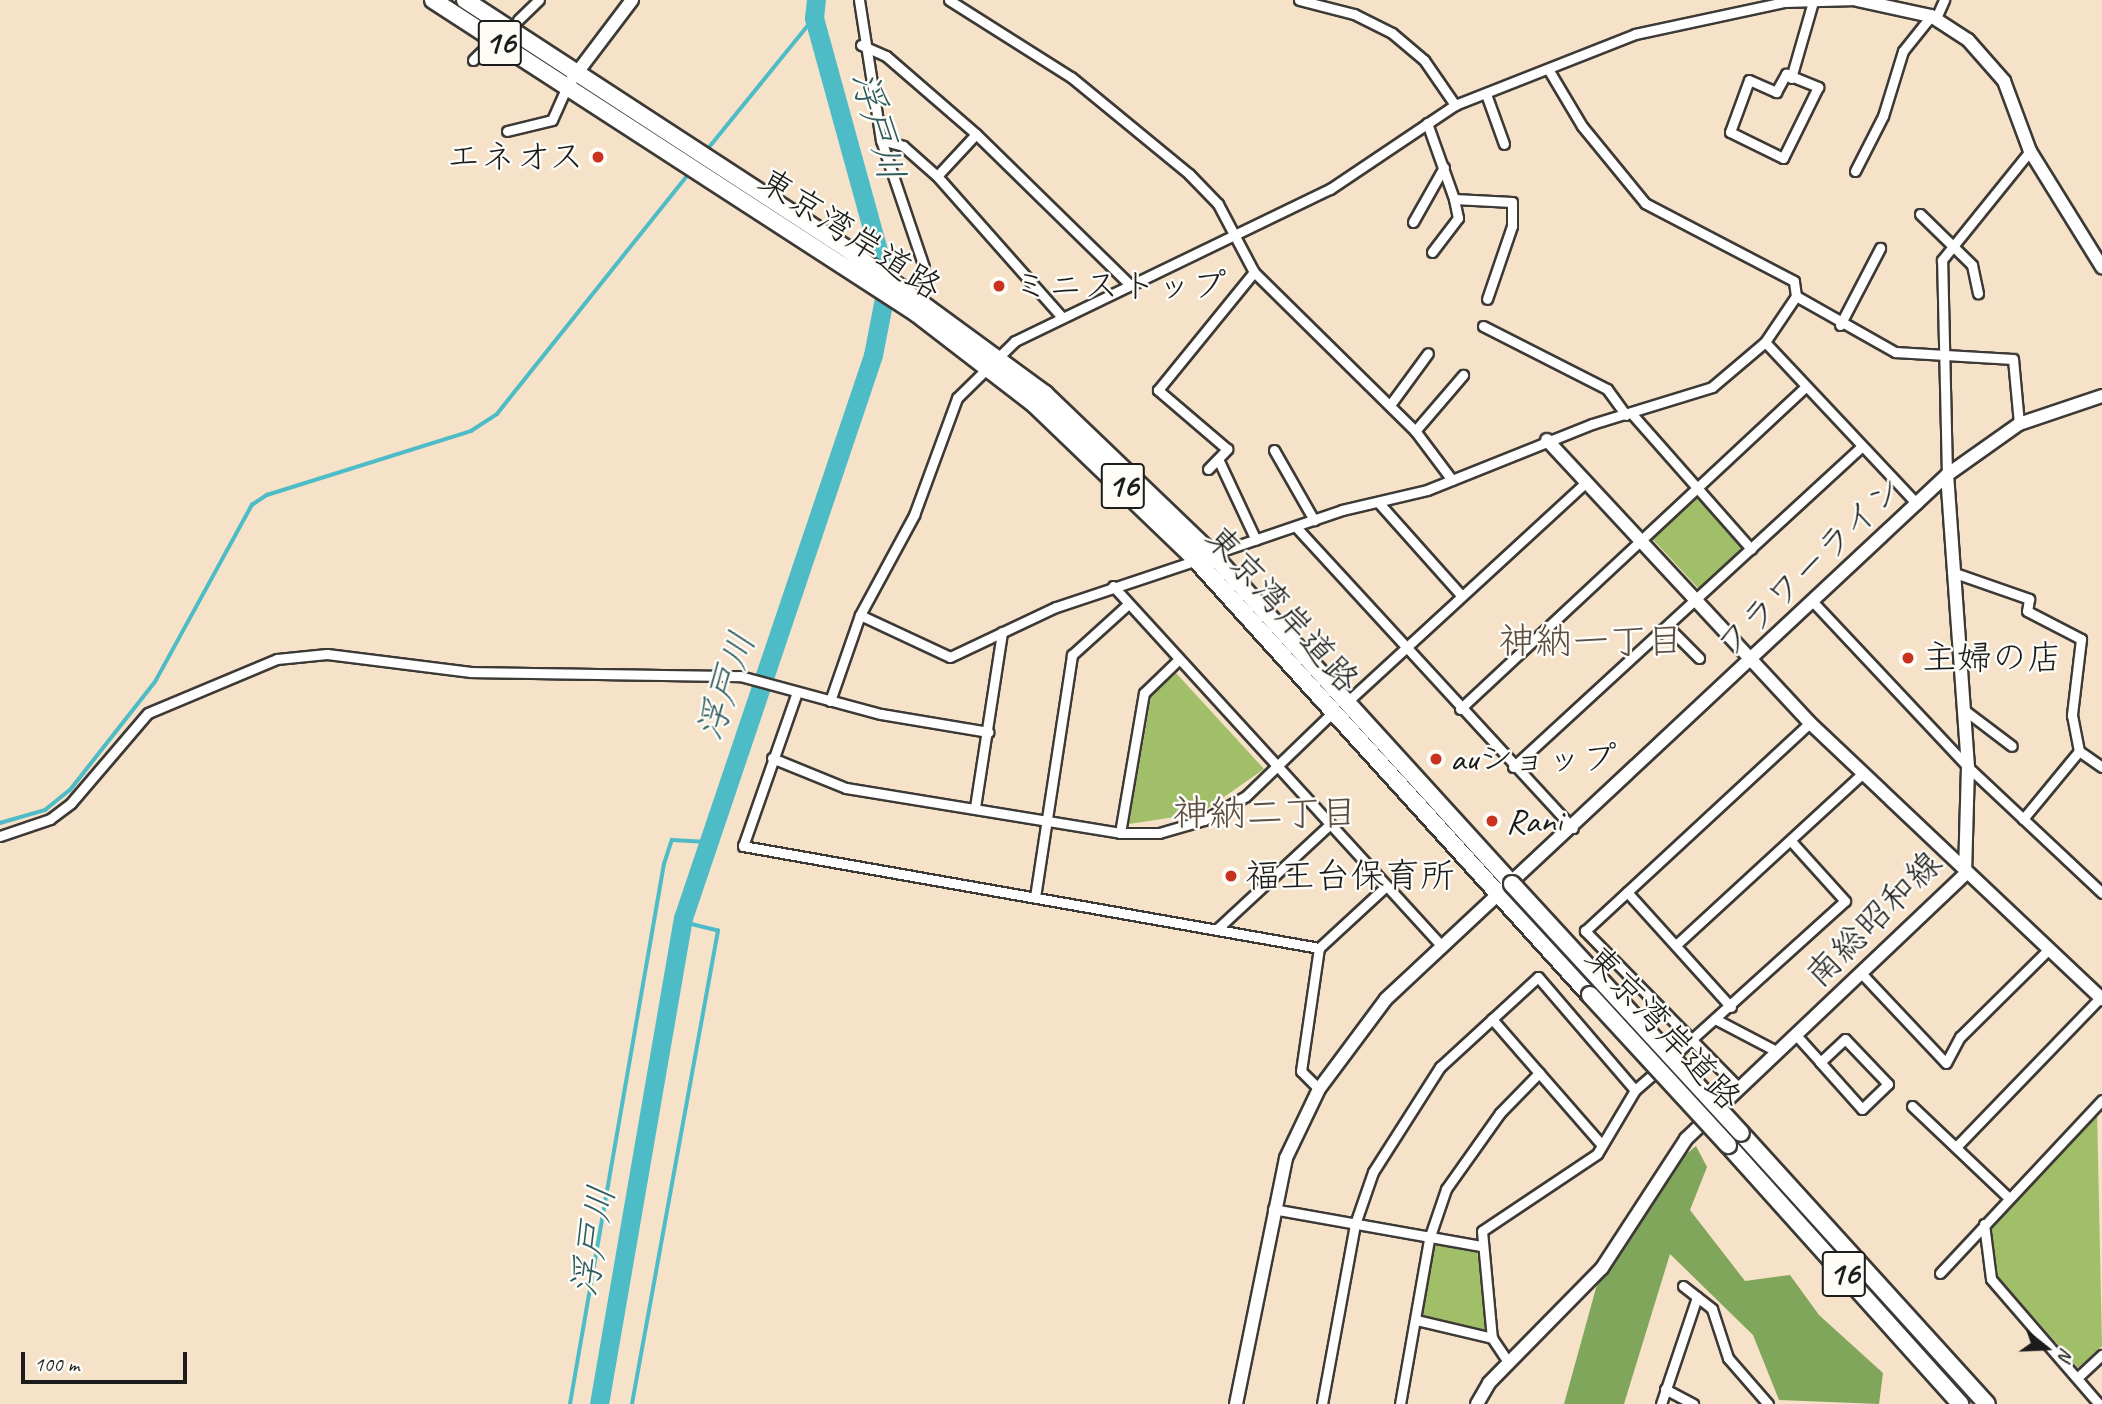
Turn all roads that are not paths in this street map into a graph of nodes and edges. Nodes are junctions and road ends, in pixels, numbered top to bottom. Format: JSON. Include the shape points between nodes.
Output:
{"nodes":[{"id":1,"x":433,"y":0,"type":"edge"},
{"id":2,"x":465,"y":0,"type":"edge"},
{"id":3,"x":538,"y":0,"type":"edge"},
{"id":4,"x":632,"y":0,"type":"edge"},
{"id":5,"x":859,"y":0,"type":"edge"},
{"id":6,"x":949,"y":0,"type":"edge"},
{"id":7,"x":1299,"y":0,"type":"edge"},
{"id":8,"x":1857,"y":0,"type":"edge"},
{"id":9,"x":1944,"y":0,"type":"edge"},
{"id":10,"x":1813,"y":2,"type":"junction"},
{"id":11,"x":1761,"y":3,"type":"edge"},
{"id":12,"x":1934,"y":17,"type":"junction"},
{"id":13,"x":518,"y":20,"type":"dead end"},
{"id":14,"x":861,"y":45,"type":"junction"},
{"id":15,"x":487,"y":46,"type":"dead end"},
{"id":16,"x":472,"y":60,"type":"dead end"},
{"id":17,"x":1548,"y":69,"type":"junction"},
{"id":18,"x":577,"y":72,"type":"junction"},
{"id":19,"x":1791,"y":78,"type":"junction"},
{"id":20,"x":567,"y":87,"type":"junction"},
{"id":21,"x":1486,"y":94,"type":"junction"},
{"id":22,"x":1455,"y":105,"type":"junction"},
{"id":23,"x":1427,"y":123,"type":"junction"},
{"id":24,"x":507,"y":131,"type":"dead end"},
{"id":25,"x":976,"y":134,"type":"junction"},
{"id":26,"x":881,"y":140,"type":"junction"},
{"id":27,"x":1504,"y":144,"type":"dead end"},
{"id":28,"x":2030,"y":150,"type":"junction"},
{"id":29,"x":1444,"y":167,"type":"junction"},
{"id":30,"x":1855,"y":171,"type":"dead end"},
{"id":31,"x":937,"y":176,"type":"junction"},
{"id":32,"x":1454,"y":199,"type":"junction"},
{"id":33,"x":1920,"y":214,"type":"dead end"},
{"id":34,"x":1413,"y":222,"type":"dead end"},
{"id":35,"x":1235,"y":236,"type":"junction"},
{"id":36,"x":1952,"y":243,"type":"junction"},
{"id":37,"x":1880,"y":248,"type":"dead end"},
{"id":38,"x":1432,"y":252,"type":"dead end"},
{"id":39,"x":924,"y":267,"type":"dead end"},
{"id":40,"x":2102,"y":267,"type":"edge"},
{"id":41,"x":1254,"y":272,"type":"junction"},
{"id":42,"x":1129,"y":284,"type":"junction"},
{"id":43,"x":1978,"y":293,"type":"dead end"},
{"id":44,"x":1796,"y":296,"type":"junction"},
{"id":45,"x":1487,"y":299,"type":"dead end"},
{"id":46,"x":1061,"y":316,"type":"junction"},
{"id":47,"x":1840,"y":325,"type":"junction"},
{"id":48,"x":1483,"y":326,"type":"dead end"},
{"id":49,"x":1765,"y":342,"type":"junction"},
{"id":50,"x":1428,"y":353,"type":"dead end"},
{"id":51,"x":1940,"y":353,"type":"junction"},
{"id":52,"x":991,"y":361,"type":"junction"},
{"id":53,"x":1463,"y":375,"type":"dead end"},
{"id":54,"x":1804,"y":388,"type":"junction"},
{"id":55,"x":2102,"y":396,"type":"edge"},
{"id":56,"x":1390,"y":405,"type":"junction"},
{"id":57,"x":1629,"y":414,"type":"junction"},
{"id":58,"x":2019,"y":424,"type":"junction"},
{"id":59,"x":1415,"y":431,"type":"junction"},
{"id":60,"x":1547,"y":440,"type":"junction"},
{"id":61,"x":1861,"y":447,"type":"junction"},
{"id":62,"x":1274,"y":450,"type":"dead end"},
{"id":63,"x":1218,"y":459,"type":"junction"},
{"id":64,"x":1208,"y":469,"type":"dead end"},
{"id":65,"x":1947,"y":475,"type":"junction"},
{"id":66,"x":1452,"y":480,"type":"junction"},
{"id":67,"x":1586,"y":482,"type":"junction"},
{"id":68,"x":1699,"y":488,"type":"junction"},
{"id":69,"x":1378,"y":502,"type":"junction"},
{"id":70,"x":1917,"y":504,"type":"junction"},
{"id":71,"x":1314,"y":520,"type":"junction"},
{"id":72,"x":1296,"y":527,"type":"junction"},
{"id":73,"x":1256,"y":540,"type":"junction"},
{"id":74,"x":1642,"y":542,"type":"junction"},
{"id":75,"x":1751,"y":549,"type":"junction"},
{"id":76,"x":1212,"y":554,"type":"junction"},
{"id":77,"x":1196,"y":560,"type":"junction"},
{"id":78,"x":1952,"y":572,"type":"junction"},
{"id":79,"x":1113,"y":586,"type":"junction"},
{"id":80,"x":1461,"y":595,"type":"junction"},
{"id":81,"x":1698,"y":601,"type":"junction"},
{"id":82,"x":1814,"y":603,"type":"junction"},
{"id":83,"x":1125,"y":607,"type":"junction"},
{"id":84,"x":860,"y":615,"type":"junction"},
{"id":85,"x":1668,"y":627,"type":"junction"},
{"id":86,"x":1002,"y":632,"type":"junction"},
{"id":87,"x":1404,"y":648,"type":"junction"},
{"id":88,"x":1699,"y":658,"type":"dead end"},
{"id":89,"x":1176,"y":662,"type":"junction"},
{"id":90,"x":1751,"y":662,"type":"junction"},
{"id":91,"x":793,"y":691,"type":"junction"},
{"id":92,"x":830,"y":701,"type":"junction"},
{"id":93,"x":1347,"y":702,"type":"junction"},
{"id":94,"x":1460,"y":709,"type":"junction"},
{"id":95,"x":1963,"y":709,"type":"junction"},
{"id":96,"x":1333,"y":712,"type":"junction"},
{"id":97,"x":1810,"y":723,"type":"junction"},
{"id":98,"x":988,"y":732,"type":"junction"},
{"id":99,"x":2012,"y":746,"type":"dead end"},
{"id":100,"x":2079,"y":751,"type":"junction"},
{"id":101,"x":772,"y":758,"type":"junction"},
{"id":102,"x":2102,"y":766,"type":"edge"},
{"id":103,"x":1513,"y":767,"type":"junction"},
{"id":104,"x":1968,"y":767,"type":"junction"},
{"id":105,"x":1275,"y":771,"type":"junction"},
{"id":106,"x":1862,"y":774,"type":"junction"},
{"id":107,"x":975,"y":807,"type":"junction"},
{"id":108,"x":2023,"y":819,"type":"junction"},
{"id":109,"x":1048,"y":821,"type":"junction"},
{"id":110,"x":1326,"y":827,"type":"junction"},
{"id":111,"x":1573,"y":828,"type":"junction"},
{"id":112,"x":1120,"y":833,"type":"junction"},
{"id":113,"x":0,"y":836,"type":"edge"},
{"id":114,"x":1791,"y":841,"type":"junction"},
{"id":115,"x":1965,"y":874,"type":"junction"},
{"id":116,"x":1512,"y":884,"type":"junction"},
{"id":117,"x":1383,"y":889,"type":"junction"},
{"id":118,"x":1627,"y":892,"type":"junction"},
{"id":119,"x":2102,"y":893,"type":"edge"},
{"id":120,"x":1499,"y":896,"type":"junction"},
{"id":121,"x":1035,"y":897,"type":"junction"},
{"id":122,"x":1216,"y":930,"type":"junction"},
{"id":123,"x":1677,"y":944,"type":"junction"},
{"id":124,"x":1441,"y":946,"type":"junction"},
{"id":125,"x":1319,"y":948,"type":"junction"},
{"id":126,"x":2048,"y":950,"type":"junction"},
{"id":127,"x":1863,"y":974,"type":"junction"},
{"id":128,"x":2102,"y":998,"type":"edge"},
{"id":129,"x":1731,"y":1007,"type":"junction"},
{"id":130,"x":1492,"y":1019,"type":"junction"},
{"id":131,"x":1717,"y":1020,"type":"junction"},
{"id":132,"x":1796,"y":1035,"type":"junction"},
{"id":133,"x":1690,"y":1041,"type":"junction"},
{"id":134,"x":1778,"y":1052,"type":"junction"},
{"id":135,"x":1820,"y":1062,"type":"junction"},
{"id":136,"x":1539,"y":1073,"type":"junction"},
{"id":137,"x":1738,"y":1087,"type":"junction"},
{"id":138,"x":1319,"y":1089,"type":"junction"},
{"id":139,"x":1635,"y":1090,"type":"junction"},
{"id":140,"x":2101,"y":1101,"type":"edge"},
{"id":141,"x":1912,"y":1106,"type":"dead end"},
{"id":142,"x":1602,"y":1145,"type":"junction"},
{"id":143,"x":1956,"y":1147,"type":"junction"},
{"id":144,"x":2007,"y":1196,"type":"junction"},
{"id":145,"x":1273,"y":1209,"type":"junction"},
{"id":146,"x":1355,"y":1224,"type":"junction"},
{"id":147,"x":1984,"y":1224,"type":"junction"},
{"id":148,"x":1429,"y":1239,"type":"junction"},
{"id":149,"x":1482,"y":1246,"type":"junction"},
{"id":150,"x":1940,"y":1273,"type":"dead end"},
{"id":151,"x":1683,"y":1286,"type":"dead end"},
{"id":152,"x":1697,"y":1297,"type":"junction"},
{"id":153,"x":1416,"y":1320,"type":"junction"},
{"id":154,"x":1492,"y":1338,"type":"junction"},
{"id":155,"x":2102,"y":1355,"type":"edge"},
{"id":156,"x":1509,"y":1363,"type":"junction"},
{"id":157,"x":2077,"y":1378,"type":"junction"},
{"id":158,"x":1665,"y":1389,"type":"junction"},
{"id":159,"x":1236,"y":1404,"type":"edge"},
{"id":160,"x":1322,"y":1404,"type":"edge"},
{"id":161,"x":1399,"y":1404,"type":"edge"},
{"id":162,"x":1477,"y":1404,"type":"edge"},
{"id":163,"x":1661,"y":1404,"type":"edge"},
{"id":164,"x":1693,"y":1404,"type":"edge"},
{"id":165,"x":1768,"y":1404,"type":"edge"},
{"id":166,"x":1959,"y":1404,"type":"edge"},
{"id":167,"x":1987,"y":1404,"type":"edge"},
{"id":168,"x":2099,"y":1404,"type":"edge"}],
"edges":[{"from":1,"to":20,"type":"highway","name":"東京湾岸道路","number":"16"},
{"from":2,"to":18,"type":"highway","name":"東京湾岸道路","number":"16"},
{"from":3,"to":13,"type":"street"},
{"from":4,"to":18,"type":"street"},
{"from":5,"to":14,"type":"street"},
{"from":6,"to":35,"type":"street","via":[[1106,102],[1218,204]]},
{"from":7,"to":22,"type":"street","via":[[1354,14],[1392,33],[1424,61]]},
{"from":8,"to":10,"type":"street"},
{"from":8,"to":12,"type":"street"},
{"from":9,"to":12,"type":"street"},
{"from":10,"to":11,"type":"street"},
{"from":10,"to":19,"type":"street"},
{"from":11,"to":17,"type":"street","via":[[1635,34]]},
{"from":12,"to":28,"type":"street","via":[[1968,40],[2004,80]]},
{"from":12,"to":30,"type":"street","via":[[1903,51],[1883,116]]},
{"from":14,"to":25,"type":"street","via":[[886,56]]},
{"from":14,"to":26,"type":"street"},
{"from":15,"to":16,"type":"street"},
{"from":17,"to":21,"type":"street"},
{"from":17,"to":44,"type":"street","via":[[1628,188],[1658,210],[1788,275]]},
{"from":18,"to":20,"type":"street"},
{"from":18,"to":52,"type":"highway","name":"東京湾岸道路","number":"16"},
{"from":19,"to":19,"type":"street","via":[[1786,74],[1776,92],[1749,80],[1730,132],[1783,158],[1818,87]]},
{"from":20,"to":24,"type":"street","via":[[552,120]]},
{"from":20,"to":52,"type":"highway","name":"東京湾岸道路","number":"16"},
{"from":21,"to":22,"type":"street"},
{"from":21,"to":27,"type":"street"},
{"from":22,"to":23,"type":"street"},
{"from":23,"to":29,"type":"street"},
{"from":23,"to":35,"type":"street","via":[[1330,189]]},
{"from":25,"to":31,"type":"street"},
{"from":25,"to":42,"type":"street"},
{"from":26,"to":31,"type":"street","via":[[903,146]]},
{"from":26,"to":39,"type":"street"},
{"from":28,"to":36,"type":"street"},
{"from":28,"to":40,"type":"street"},
{"from":29,"to":32,"type":"street"},
{"from":29,"to":34,"type":"street"},
{"from":31,"to":46,"type":"street"},
{"from":32,"to":38,"type":"street","via":[[1458,218]]},
{"from":32,"to":45,"type":"street","via":[[1512,202],[1512,226]]},
{"from":33,"to":36,"type":"street"},
{"from":35,"to":41,"type":"street"},
{"from":35,"to":42,"type":"street"},
{"from":36,"to":43,"type":"street","via":[[1972,265]]},
{"from":36,"to":51,"type":"street","via":[[1942,260]]},
{"from":37,"to":47,"type":"street"},
{"from":41,"to":56,"type":"street"},
{"from":41,"to":63,"type":"street","via":[[1158,390],[1227,449]]},
{"from":42,"to":46,"type":"street"},
{"from":44,"to":47,"type":"street"},
{"from":44,"to":49,"type":"street"},
{"from":46,"to":52,"type":"street"},
{"from":47,"to":51,"type":"street","via":[[1895,352]]},
{"from":48,"to":57,"type":"street","via":[[1607,389]]},
{"from":49,"to":54,"type":"street"},
{"from":49,"to":57,"type":"street","via":[[1712,387]]},
{"from":50,"to":56,"type":"street"},
{"from":51,"to":58,"type":"street","via":[[2013,359]]},
{"from":51,"to":65,"type":"street"},
{"from":52,"to":76,"type":"highway","name":"東京湾岸道路","number":"16","via":[[1127,469]]},
{"from":52,"to":77,"type":"highway","name":"東京湾岸道路","number":"16"},
{"from":52,"to":84,"type":"street","via":[[957,398],[914,515]]},
{"from":53,"to":59,"type":"street"},
{"from":54,"to":61,"type":"street"},
{"from":54,"to":68,"type":"street"},
{"from":55,"to":58,"type":"street"},
{"from":56,"to":59,"type":"street"},
{"from":57,"to":60,"type":"street"},
{"from":57,"to":68,"type":"street"},
{"from":58,"to":65,"type":"street"},
{"from":59,"to":66,"type":"street"},
{"from":60,"to":66,"type":"street"},
{"from":60,"to":67,"type":"street"},
{"from":61,"to":70,"type":"street"},
{"from":61,"to":75,"type":"street"},
{"from":62,"to":71,"type":"street"},
{"from":63,"to":64,"type":"street"},
{"from":63,"to":73,"type":"street"},
{"from":65,"to":70,"type":"street","name":"フラワーライン"},
{"from":65,"to":78,"type":"street","name":"南総昭和線"},
{"from":66,"to":69,"type":"street"},
{"from":67,"to":74,"type":"street"},
{"from":67,"to":80,"type":"street"},
{"from":68,"to":74,"type":"street"},
{"from":68,"to":75,"type":"street"},
{"from":69,"to":71,"type":"street"},
{"from":69,"to":80,"type":"street"},
{"from":70,"to":82,"type":"street","name":"フラワーライン"},
{"from":71,"to":72,"type":"street"},
{"from":72,"to":73,"type":"street"},
{"from":72,"to":87,"type":"street"},
{"from":73,"to":76,"type":"street"},
{"from":74,"to":81,"type":"street"},
{"from":74,"to":94,"type":"street"},
{"from":75,"to":81,"type":"street"},
{"from":76,"to":77,"type":"street"},
{"from":76,"to":93,"type":"highway","name":"東京湾岸道路","number":"16"},
{"from":77,"to":79,"type":"street"},
{"from":77,"to":96,"type":"highway","name":"東京湾岸道路","number":"16"},
{"from":78,"to":95,"type":"street","name":"南総昭和線"},
{"from":78,"to":100,"type":"street","via":[[2029,599],[2027,611],[2081,639],[2072,690]]},
{"from":79,"to":83,"type":"street"},
{"from":79,"to":86,"type":"street"},
{"from":80,"to":87,"type":"street"},
{"from":81,"to":85,"type":"street"},
{"from":81,"to":90,"type":"street"},
{"from":82,"to":90,"type":"street","name":"フラワーライン"},
{"from":82,"to":104,"type":"street"},
{"from":83,"to":89,"type":"street"},
{"from":83,"to":109,"type":"street","via":[[1072,655]]},
{"from":84,"to":86,"type":"street","via":[[950,657]]},
{"from":84,"to":92,"type":"street"},
{"from":85,"to":88,"type":"street"},
{"from":85,"to":103,"type":"street"},
{"from":86,"to":98,"type":"street"},
{"from":87,"to":93,"type":"street"},
{"from":87,"to":94,"type":"street"},
{"from":89,"to":105,"type":"street"},
{"from":89,"to":112,"type":"street","via":[[1144,693]]},
{"from":90,"to":97,"type":"street"},
{"from":90,"to":111,"type":"street","name":"フラワーライン"},
{"from":91,"to":92,"type":"street"},
{"from":91,"to":101,"type":"street"},
{"from":91,"to":113,"type":"street","via":[[740,676],[471,672],[327,654],[277,659],[148,713],[71,803],[41,823]]},
{"from":92,"to":98,"type":"street"},
{"from":93,"to":116,"type":"highway","name":"東京湾岸道路","number":"16"},
{"from":94,"to":103,"type":"street"},
{"from":95,"to":99,"type":"street"},
{"from":95,"to":104,"type":"street","name":"南総昭和線"},
{"from":96,"to":105,"type":"street"},
{"from":96,"to":120,"type":"highway","name":"東京湾岸道路","number":"16"},
{"from":97,"to":106,"type":"street"},
{"from":97,"to":118,"type":"street"},
{"from":98,"to":107,"type":"street"},
{"from":100,"to":102,"type":"street"},
{"from":100,"to":108,"type":"street"},
{"from":101,"to":107,"type":"street","via":[[846,788]]},
{"from":101,"to":121,"type":"street","via":[[743,846]]},
{"from":103,"to":111,"type":"street"},
{"from":104,"to":108,"type":"street"},
{"from":104,"to":115,"type":"street","name":"南総昭和線"},
{"from":105,"to":110,"type":"street"},
{"from":105,"to":112,"type":"street","via":[[1204,820],[1159,833]]},
{"from":106,"to":114,"type":"street"},
{"from":106,"to":115,"type":"street"},
{"from":107,"to":109,"type":"street"},
{"from":108,"to":119,"type":"street"},
{"from":109,"to":112,"type":"street"},
{"from":109,"to":121,"type":"street"},
{"from":110,"to":117,"type":"street"},
{"from":110,"to":122,"type":"street"},
{"from":111,"to":116,"type":"street","name":"フラワーライン"},
{"from":114,"to":123,"type":"street"},
{"from":114,"to":129,"type":"street","via":[[1845,901]]},
{"from":115,"to":126,"type":"street"},
{"from":115,"to":127,"type":"street","name":"南総昭和線"},
{"from":116,"to":120,"type":"street","name":"フラワーライン"},
{"from":116,"to":167,"type":"highway","name":"東京湾岸道路","number":"16","bridge":true},
{"from":117,"to":124,"type":"street"},
{"from":117,"to":125,"type":"street"},
{"from":118,"to":123,"type":"street"},
{"from":118,"to":133,"type":"street","via":[[1585,931]]},
{"from":120,"to":124,"type":"street","name":"フラワーライン"},
{"from":120,"to":166,"type":"highway","name":"東京湾岸道路","number":"16","bridge":true},
{"from":121,"to":122,"type":"street"},
{"from":122,"to":125,"type":"street"},
{"from":123,"to":129,"type":"street"},
{"from":124,"to":138,"type":"street","name":"フラワーライン","via":[[1378,1007]]},
{"from":125,"to":138,"type":"street","via":[[1301,1071]]},
{"from":126,"to":127,"type":"street","via":[[1960,1037],[1946,1063]]},
{"from":126,"to":128,"type":"street"},
{"from":127,"to":132,"type":"street","name":"南総昭和線"},
{"from":128,"to":143,"type":"street"},
{"from":129,"to":131,"type":"street"},
{"from":130,"to":136,"type":"street"},
{"from":130,"to":139,"type":"street","via":[[1538,977]]},
{"from":130,"to":146,"type":"street","via":[[1440,1067],[1410,1106],[1373,1172]]},
{"from":131,"to":133,"type":"street"},
{"from":131,"to":134,"type":"street"},
{"from":132,"to":134,"type":"street","name":"南総昭和線"},
{"from":132,"to":135,"type":"street"},
{"from":133,"to":137,"type":"street"},
{"from":133,"to":139,"type":"street"},
{"from":134,"to":137,"type":"street","name":"南総昭和線"},
{"from":135,"to":135,"type":"street","via":[[1862,1108],[1888,1084],[1845,1040]]},
{"from":136,"to":142,"type":"street"},
{"from":136,"to":148,"type":"street","via":[[1446,1189]]},
{"from":137,"to":156,"type":"street","name":"南総昭和線","via":[[1671,1159],[1602,1268]]},
{"from":138,"to":145,"type":"street","name":"フラワーライン","via":[[1286,1158]]},
{"from":139,"to":142,"type":"street"},
{"from":140,"to":144,"type":"street"},
{"from":141,"to":143,"type":"street"},
{"from":142,"to":149,"type":"street","via":[[1588,1161],[1525,1196],[1482,1231]]},
{"from":143,"to":144,"type":"street"},
{"from":144,"to":147,"type":"street"},
{"from":145,"to":146,"type":"street"},
{"from":145,"to":159,"type":"street","name":"フラワーライン"},
{"from":146,"to":148,"type":"street"},
{"from":146,"to":160,"type":"street"},
{"from":147,"to":150,"type":"street"},
{"from":147,"to":157,"type":"street","via":[[1991,1279]]},
{"from":148,"to":149,"type":"street"},
{"from":148,"to":153,"type":"street"},
{"from":149,"to":154,"type":"street"},
{"from":151,"to":152,"type":"street"},
{"from":152,"to":158,"type":"street"},
{"from":152,"to":165,"type":"street","via":[[1712,1309],[1728,1358]]},
{"from":153,"to":154,"type":"street"},
{"from":153,"to":161,"type":"street"},
{"from":154,"to":156,"type":"street"},
{"from":155,"to":157,"type":"street"},
{"from":156,"to":162,"type":"street","name":"南総昭和線"},
{"from":157,"to":168,"type":"street"},
{"from":158,"to":163,"type":"street"},
{"from":158,"to":164,"type":"street"}]}
